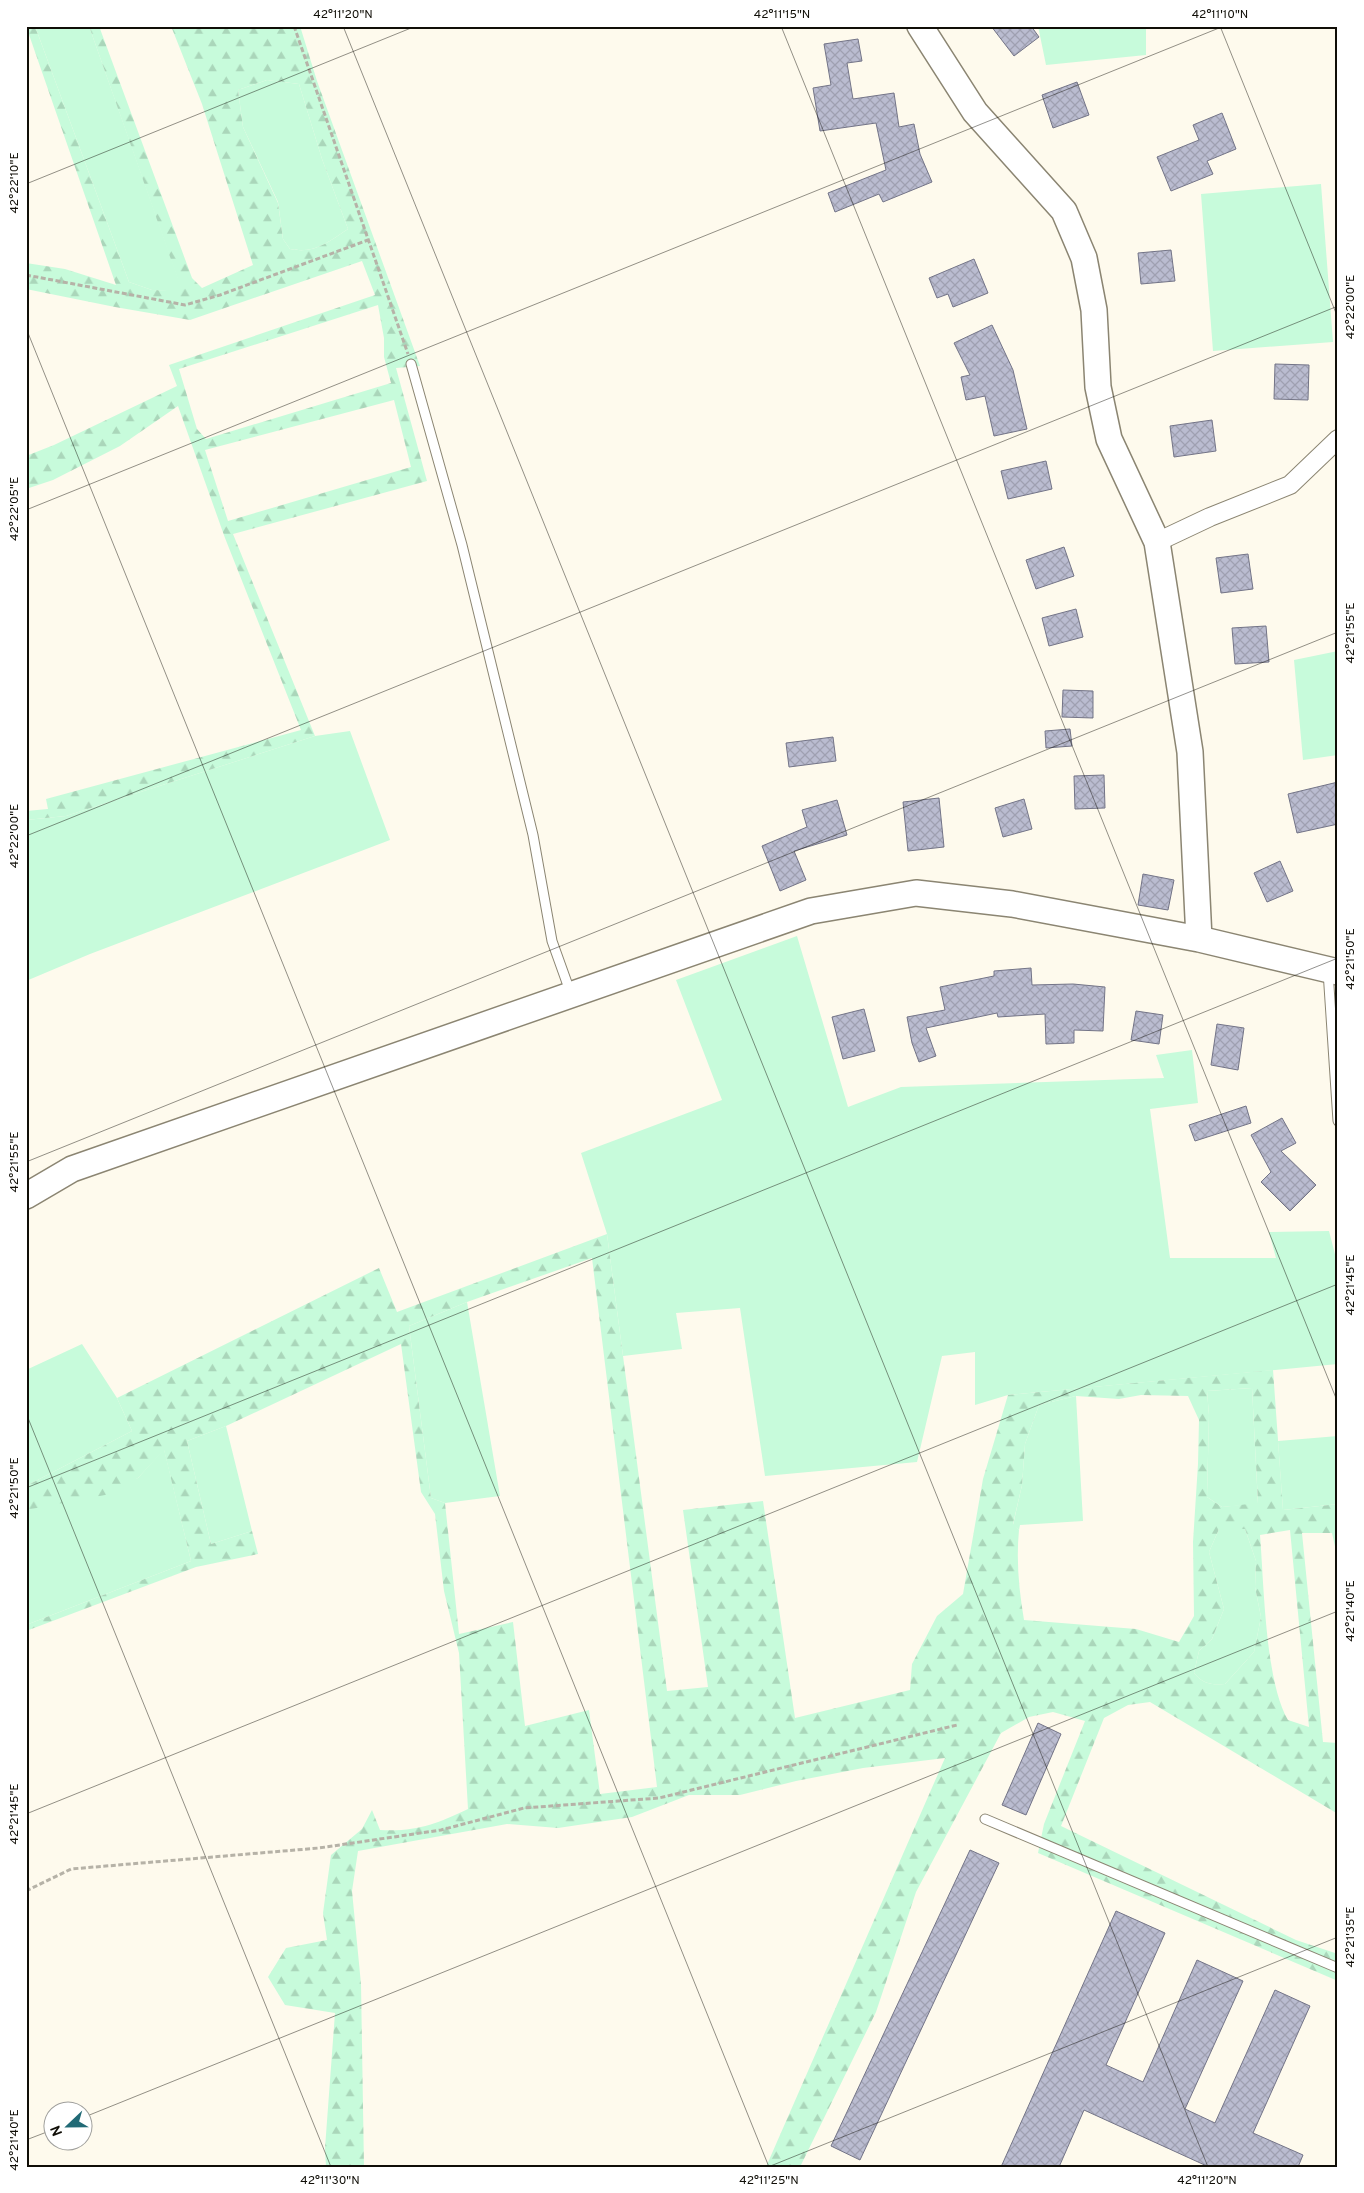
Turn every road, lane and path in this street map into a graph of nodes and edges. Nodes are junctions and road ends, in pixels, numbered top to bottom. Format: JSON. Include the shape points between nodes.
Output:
{"nodes":[{"id":1,"x":294,"y":26,"type":"edge"},
{"id":2,"x":920,"y":26,"type":"edge"},
{"id":3,"x":368,"y":240,"type":"junction"},
{"id":4,"x":26,"y":276,"type":"edge"},
{"id":5,"x":412,"y":364,"type":"joint"},
{"id":6,"x":1338,"y":439,"type":"edge"},
{"id":7,"x":1157,"y":542,"type":"junction"},
{"id":8,"x":1198,"y":939,"type":"junction"},
{"id":9,"x":1333,"y":971,"type":"edge"},
{"id":10,"x":571,"y":994,"type":"junction"},
{"id":11,"x":1338,"y":1121,"type":"edge"},
{"id":12,"x":26,"y":1196,"type":"edge"},
{"id":13,"x":956,"y":1725,"type":"dead end"},
{"id":14,"x":985,"y":1818,"type":"dead end"},
{"id":15,"x":26,"y":1891,"type":"edge"},
{"id":16,"x":1338,"y":1968,"type":"edge"}],
"edges":[{"from":1,"to":3,"type":"path"},
{"from":2,"to":7,"type":"street","via":[[975,112],[1064,210],[1084,258],[1094,310],[1098,387],[1109,440]]},
{"from":3,"to":4,"type":"path","via":[[220,295],[185,304]]},
{"from":3,"to":5,"type":"path"},
{"from":5,"to":10,"type":"lane","via":[[486,641],[533,835],[552,941]]},
{"from":6,"to":7,"type":"street","via":[[1290,486]]},
{"from":7,"to":8,"type":"street","via":[[1190,752]]},
{"from":8,"to":9,"type":"street"},
{"from":8,"to":10,"type":"street","via":[[1012,904],[916,893],[811,911]]},
{"from":9,"to":11,"type":"lane"},
{"from":10,"to":12,"type":"street","via":[[72,1169]]},
{"from":13,"to":15,"type":"path","via":[[658,1798],[524,1808],[441,1830],[319,1848],[71,1869]]},
{"from":14,"to":16,"type":"lane"}]}
